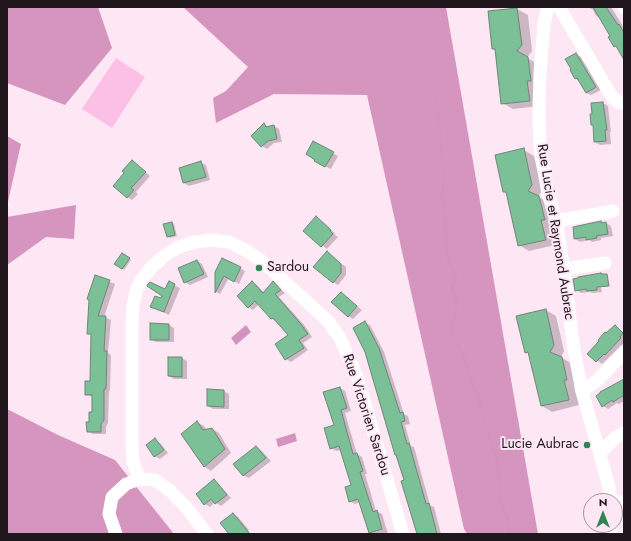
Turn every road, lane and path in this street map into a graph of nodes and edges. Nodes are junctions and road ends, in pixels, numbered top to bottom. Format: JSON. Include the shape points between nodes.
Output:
{"nodes":[{"id":1,"x":548,"y":7,"type":"edge"},
{"id":2,"x":559,"y":7,"type":"edge"},
{"id":3,"x":624,"y":103,"type":"edge"},
{"id":4,"x":613,"y":211,"type":"dead end"},
{"id":5,"x":556,"y":221,"type":"junction"},
{"id":6,"x":604,"y":264,"type":"dead end"},
{"id":7,"x":564,"y":269,"type":"junction"},
{"id":8,"x":624,"y":352,"type":"edge"},
{"id":9,"x":582,"y":391,"type":"junction"},
{"id":10,"x":624,"y":433,"type":"edge"},
{"id":11,"x":600,"y":453,"type":"junction"},
{"id":12,"x":140,"y":479,"type":"junction"},
{"id":13,"x":609,"y":493,"type":"edge"},
{"id":14,"x":116,"y":534,"type":"edge"},
{"id":15,"x":207,"y":534,"type":"edge"},
{"id":16,"x":402,"y":534,"type":"edge"}],
"edges":[{"from":1,"to":5,"type":"street","name":"Rue Lucie et Raymond Aubrac","via":[[540,66],[540,148]]},
{"from":2,"to":3,"type":"street","via":[[612,96],[618,102]]},
{"from":4,"to":5,"type":"street"},
{"from":5,"to":7,"type":"street","name":"Rue Lucie et Raymond Aubrac"},
{"from":6,"to":7,"type":"street"},
{"from":7,"to":9,"type":"street","name":"Rue Lucie et Raymond Aubrac"},
{"from":8,"to":9,"type":"street","via":[[598,380]]},
{"from":9,"to":11,"type":"street","name":"Rue Lucie et Raymond Aubrac"},
{"from":10,"to":11,"type":"street"},
{"from":11,"to":13,"type":"street","name":"Rue Lucie et Raymond Aubrac"},
{"from":12,"to":14,"type":"street","via":[[126,484],[112,497],[109,514]]},
{"from":12,"to":15,"type":"street","via":[[155,480],[169,490]]},
{"from":12,"to":16,"type":"street","name":"Rue Victorien Sardou","via":[[134,462],[132,444],[132,323],[136,291],[151,268],[177,248],[194,242],[230,242],[263,262],[329,322],[340,338],[357,377]]}]}
